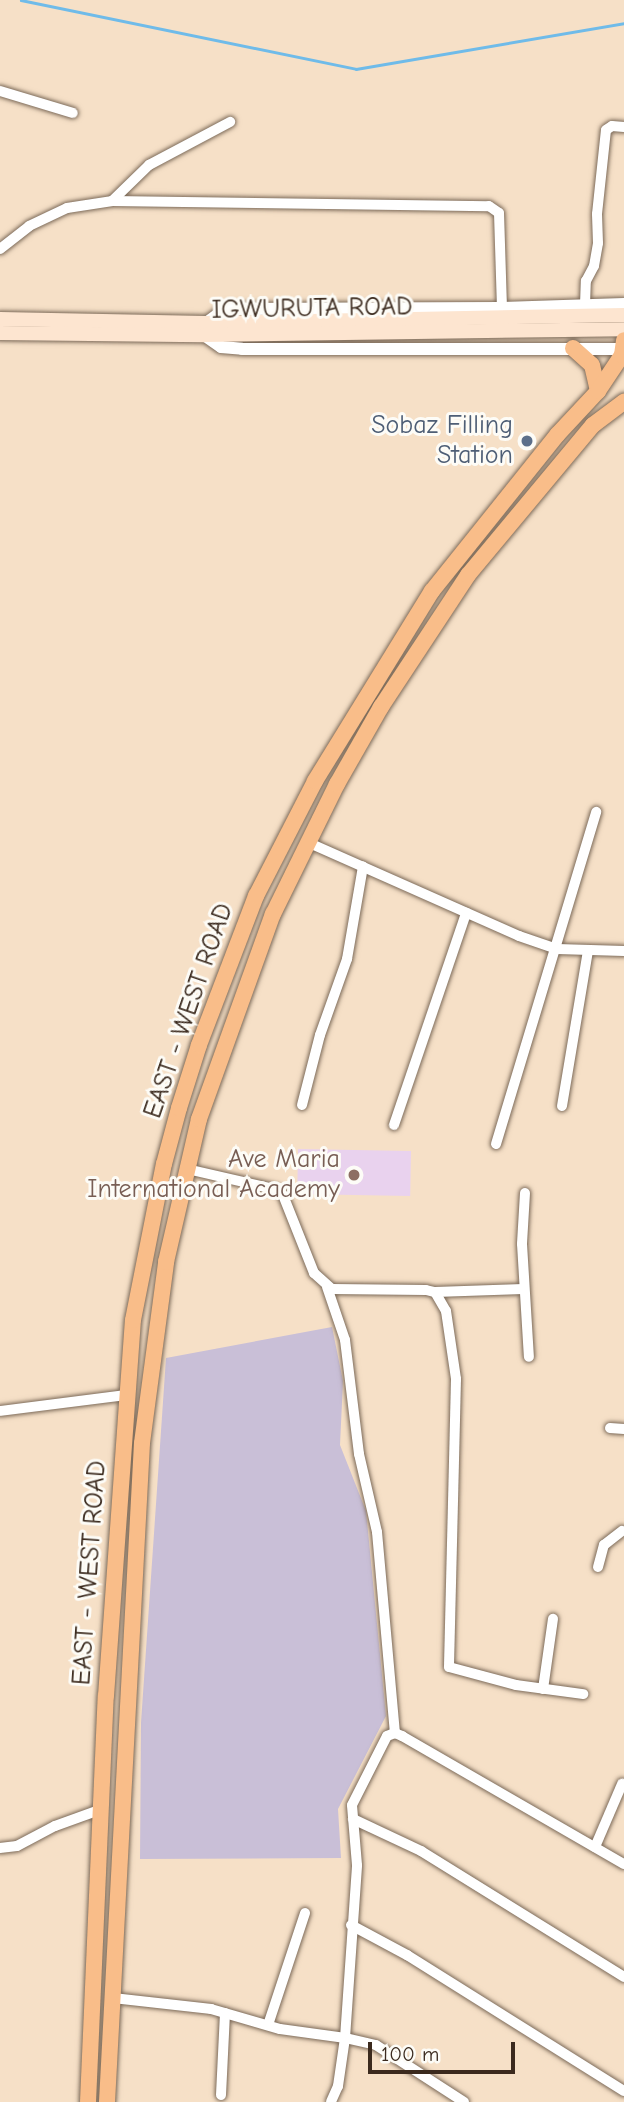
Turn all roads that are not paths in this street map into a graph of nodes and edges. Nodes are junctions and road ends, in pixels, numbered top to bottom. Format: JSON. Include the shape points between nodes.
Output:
{"nodes":[{"id":1,"x":0,"y":91,"type":"edge"},
{"id":2,"x":73,"y":113,"type":"dead end"},
{"id":3,"x":230,"y":122,"type":"dead end"},
{"id":4,"x":624,"y":127,"type":"edge"},
{"id":5,"x":112,"y":201,"type":"junction"},
{"id":6,"x":0,"y":249,"type":"edge"},
{"id":7,"x":624,"y":304,"type":"edge"},
{"id":8,"x":585,"y":305,"type":"junction"},
{"id":9,"x":502,"y":308,"type":"junction"},
{"id":10,"x":624,"y":315,"type":"edge"},
{"id":11,"x":0,"y":319,"type":"edge"},
{"id":12,"x":548,"y":323,"type":"junction"},
{"id":13,"x":624,"y":328,"type":"edge"},
{"id":14,"x":205,"y":329,"type":"junction"},
{"id":15,"x":0,"y":333,"type":"edge"},
{"id":16,"x":573,"y":348,"type":"junction"},
{"id":17,"x":623,"y":351,"type":"edge"},
{"id":18,"x":598,"y":391,"type":"junction"},
{"id":19,"x":623,"y":403,"type":"edge"},
{"id":20,"x":452,"y":566,"type":"junction"},
{"id":21,"x":468,"y":575,"type":"junction"},
{"id":22,"x":596,"y":812,"type":"dead end"},
{"id":23,"x":307,"y":842,"type":"junction"},
{"id":24,"x":363,"y":866,"type":"junction"},
{"id":25,"x":466,"y":913,"type":"junction"},
{"id":26,"x":557,"y":949,"type":"junction"},
{"id":27,"x":588,"y":951,"type":"junction"},
{"id":28,"x":624,"y":951,"type":"edge"},
{"id":29,"x":302,"y":1105,"type":"dead end"},
{"id":30,"x":562,"y":1106,"type":"dead end"},
{"id":31,"x":394,"y":1125,"type":"dead end"},
{"id":32,"x":496,"y":1143,"type":"dead end"},
{"id":33,"x":187,"y":1169,"type":"junction"},
{"id":34,"x":525,"y":1193,"type":"dead end"},
{"id":35,"x":327,"y":1287,"type":"junction"},
{"id":36,"x":523,"y":1289,"type":"junction"},
{"id":37,"x":435,"y":1292,"type":"junction"},
{"id":38,"x":530,"y":1357,"type":"dead end"},
{"id":39,"x":127,"y":1395,"type":"junction"},
{"id":40,"x":0,"y":1411,"type":"edge"},
{"id":41,"x":610,"y":1428,"type":"dead end"},
{"id":42,"x":624,"y":1429,"type":"edge"},
{"id":43,"x":607,"y":1531,"type":"dead end"},
{"id":44,"x":623,"y":1531,"type":"edge"},
{"id":45,"x":598,"y":1567,"type":"dead end"},
{"id":46,"x":553,"y":1619,"type":"dead end"},
{"id":47,"x":544,"y":1689,"type":"junction"},
{"id":48,"x":583,"y":1694,"type":"dead end"},
{"id":49,"x":395,"y":1733,"type":"junction"},
{"id":50,"x":622,"y":1784,"type":"dead end"},
{"id":51,"x":102,"y":1809,"type":"junction"},
{"id":52,"x":353,"y":1819,"type":"junction"},
{"id":53,"x":596,"y":1847,"type":"junction"},
{"id":54,"x":0,"y":1848,"type":"edge"},
{"id":55,"x":624,"y":1864,"type":"edge"},
{"id":56,"x":305,"y":1913,"type":"dead end"},
{"id":57,"x":351,"y":1925,"type":"junction"},
{"id":58,"x":624,"y":1978,"type":"edge"},
{"id":59,"x":113,"y":1998,"type":"junction"},
{"id":60,"x":225,"y":2013,"type":"junction"},
{"id":61,"x":268,"y":2025,"type":"junction"},
{"id":62,"x":345,"y":2038,"type":"junction"},
{"id":63,"x":624,"y":2091,"type":"edge"},
{"id":64,"x":221,"y":2095,"type":"dead end"},
{"id":65,"x":88,"y":2102,"type":"edge"},
{"id":66,"x":107,"y":2102,"type":"edge"},
{"id":67,"x":331,"y":2102,"type":"edge"},
{"id":68,"x":464,"y":2102,"type":"edge"}],
"edges":[{"from":1,"to":2,"type":"street"},
{"from":3,"to":5,"type":"street","via":[[149,165]]},
{"from":4,"to":8,"type":"street","via":[[606,130],[598,243],[586,281]]},
{"from":5,"to":6,"type":"street","via":[[67,208],[29,226]]},
{"from":5,"to":9,"type":"street","via":[[489,206],[499,213]]},
{"from":7,"to":8,"type":"street"},
{"from":8,"to":9,"type":"street"},
{"from":9,"to":14,"type":"street","via":[[225,309]]},
{"from":10,"to":12,"type":"main road"},
{"from":11,"to":14,"type":"main road","name":"IGWURUTA ROAD"},
{"from":12,"to":13,"type":"main road","name":"IGWURUTA ROAD"},
{"from":12,"to":14,"type":"main road","name":"IGWURUTA ROAD"},
{"from":14,"to":15,"type":"main road","name":"IGWURUTA ROAD"},
{"from":14,"to":16,"type":"street","via":[[221,347],[242,349]]},
{"from":16,"to":17,"type":"street"},
{"from":16,"to":18,"type":"main road","via":[[592,365]]},
{"from":17,"to":18,"type":"main road","name":"EAST - WEST ROAD"},
{"from":18,"to":20,"type":"main road","name":"EAST - WEST ROAD","via":[[556,435]]},
{"from":19,"to":21,"type":"main road","name":"EAST - WEST ROAD","via":[[593,425]]},
{"from":20,"to":21,"type":"main road"},
{"from":20,"to":39,"type":"main road","name":"EAST - WEST ROAD","via":[[357,709],[256,896],[199,1045],[164,1164],[133,1320]]},
{"from":21,"to":23,"type":"main road","name":"EAST - WEST ROAD","via":[[381,706]]},
{"from":22,"to":26,"type":"street"},
{"from":23,"to":24,"type":"street"},
{"from":23,"to":33,"type":"main road","name":"EAST - WEST ROAD","via":[[247,979],[199,1119]]},
{"from":24,"to":25,"type":"street"},
{"from":24,"to":29,"type":"street","via":[[347,959]]},
{"from":25,"to":26,"type":"street"},
{"from":25,"to":31,"type":"street"},
{"from":26,"to":27,"type":"street"},
{"from":26,"to":32,"type":"street"},
{"from":27,"to":28,"type":"street"},
{"from":27,"to":30,"type":"street"},
{"from":33,"to":35,"type":"street","via":[[278,1190],[314,1272]]},
{"from":33,"to":59,"type":"main road","name":"EAST - WEST ROAD","via":[[160,1298],[142,1443]]},
{"from":34,"to":36,"type":"street"},
{"from":35,"to":37,"type":"street"},
{"from":35,"to":49,"type":"street","via":[[343,1327],[359,1454],[377,1532]]},
{"from":36,"to":37,"type":"street"},
{"from":36,"to":38,"type":"street"},
{"from":37,"to":47,"type":"street","via":[[446,1311],[456,1379],[449,1667]]},
{"from":39,"to":40,"type":"street"},
{"from":39,"to":51,"type":"main road","name":"EAST - WEST ROAD"},
{"from":41,"to":42,"type":"street"},
{"from":43,"to":44,"type":"street"},
{"from":44,"to":45,"type":"street","via":[[604,1545]]},
{"from":46,"to":47,"type":"street"},
{"from":47,"to":48,"type":"street"},
{"from":49,"to":52,"type":"street","via":[[387,1736],[362,1780],[352,1805]]},
{"from":49,"to":53,"type":"street"},
{"from":50,"to":53,"type":"street"},
{"from":51,"to":54,"type":"street","via":[[17,1846]]},
{"from":51,"to":65,"type":"main road","name":"EAST - WEST ROAD"},
{"from":52,"to":57,"type":"street","via":[[357,1865]]},
{"from":52,"to":58,"type":"street","via":[[421,1851]]},
{"from":53,"to":55,"type":"street"},
{"from":56,"to":61,"type":"street"},
{"from":57,"to":62,"type":"street"},
{"from":57,"to":63,"type":"street"},
{"from":59,"to":60,"type":"street"},
{"from":59,"to":66,"type":"main road","name":"EAST - WEST ROAD"},
{"from":60,"to":61,"type":"street"},
{"from":60,"to":64,"type":"street"},
{"from":61,"to":62,"type":"street"},
{"from":62,"to":67,"type":"street"},
{"from":62,"to":68,"type":"street","via":[[376,2045]]}]}
